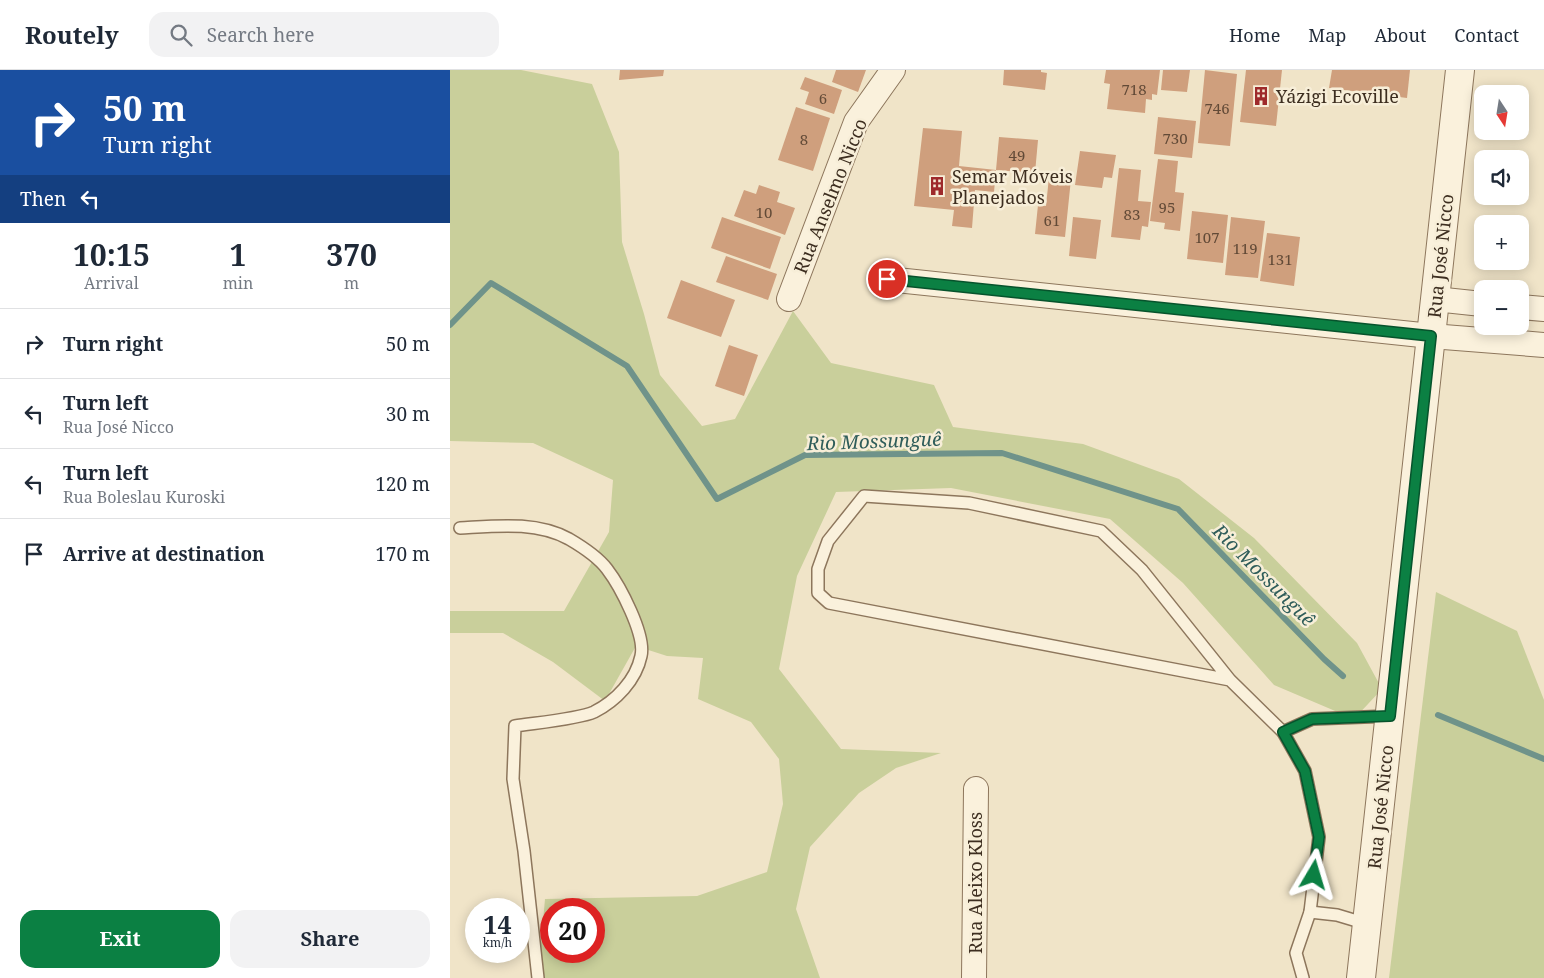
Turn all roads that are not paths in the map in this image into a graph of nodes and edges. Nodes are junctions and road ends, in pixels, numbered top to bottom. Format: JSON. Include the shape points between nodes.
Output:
{"nodes":[{"id":1,"x":892,"y":70,"type":"edge"},
{"id":2,"x":1460,"y":70,"type":"edge"},
{"id":3,"x":887,"y":279,"type":"dead end"},
{"id":4,"x":789,"y":299,"type":"dead end"},
{"id":5,"x":1435,"y":300,"type":"junction"},
{"id":6,"x":1474,"y":303,"type":"edge"},
{"id":7,"x":1529,"y":308,"type":"edge"},
{"id":8,"x":1544,"y":309,"type":"edge"},
{"id":9,"x":1431,"y":336,"type":"junction"},
{"id":10,"x":1544,"y":344,"type":"edge"},
{"id":11,"x":460,"y":528,"type":"dead end"},
{"id":12,"x":1230,"y":680,"type":"junction"},
{"id":13,"x":1390,"y":716,"type":"junction"},
{"id":14,"x":1283,"y":732,"type":"junction"},
{"id":15,"x":976,"y":788,"type":"dead end"},
{"id":16,"x":1310,"y":912,"type":"junction"},
{"id":17,"x":1367,"y":924,"type":"junction"},
{"id":18,"x":538,"y":978,"type":"edge"},
{"id":19,"x":974,"y":978,"type":"edge"},
{"id":20,"x":1303,"y":978,"type":"edge"},
{"id":21,"x":1361,"y":978,"type":"edge"}],
"edges":[{"from":1,"to":4,"type":"street","name":"Rua Anselmo Nicco","via":[[856,122]]},
{"from":2,"to":5,"type":"street","name":"Rua José Nicco"},
{"from":3,"to":9,"type":"street"},
{"from":5,"to":6,"type":"street"},
{"from":5,"to":9,"type":"street","name":"Rua José Nicco"},
{"from":7,"to":8,"type":"street"},
{"from":9,"to":10,"type":"street"},
{"from":9,"to":13,"type":"street","name":"Rua José Nicco"},
{"from":11,"to":18,"type":"lane","via":[[512,526],[545,530],[568,538],[606,567],[617,583],[638,630],[642,655],[629,683],[615,699],[592,713],[516,726],[513,779]]},
{"from":12,"to":12,"type":"lane","via":[[1142,570],[1101,531],[969,502],[864,496],[828,540],[818,569],[818,593],[829,603]]},
{"from":12,"to":14,"type":"lane"},
{"from":13,"to":14,"type":"lane","via":[[1312,719]]},
{"from":13,"to":17,"type":"street","name":"Rua José Nicco"},
{"from":14,"to":16,"type":"lane","via":[[1305,771],[1319,837]]},
{"from":15,"to":19,"type":"street","name":"Rua Aleixo Kloss"},
{"from":16,"to":17,"type":"lane","via":[[1337,915]]},
{"from":16,"to":20,"type":"lane","via":[[1296,954]]},
{"from":17,"to":21,"type":"street","name":"Rua José Nicco"}]}
